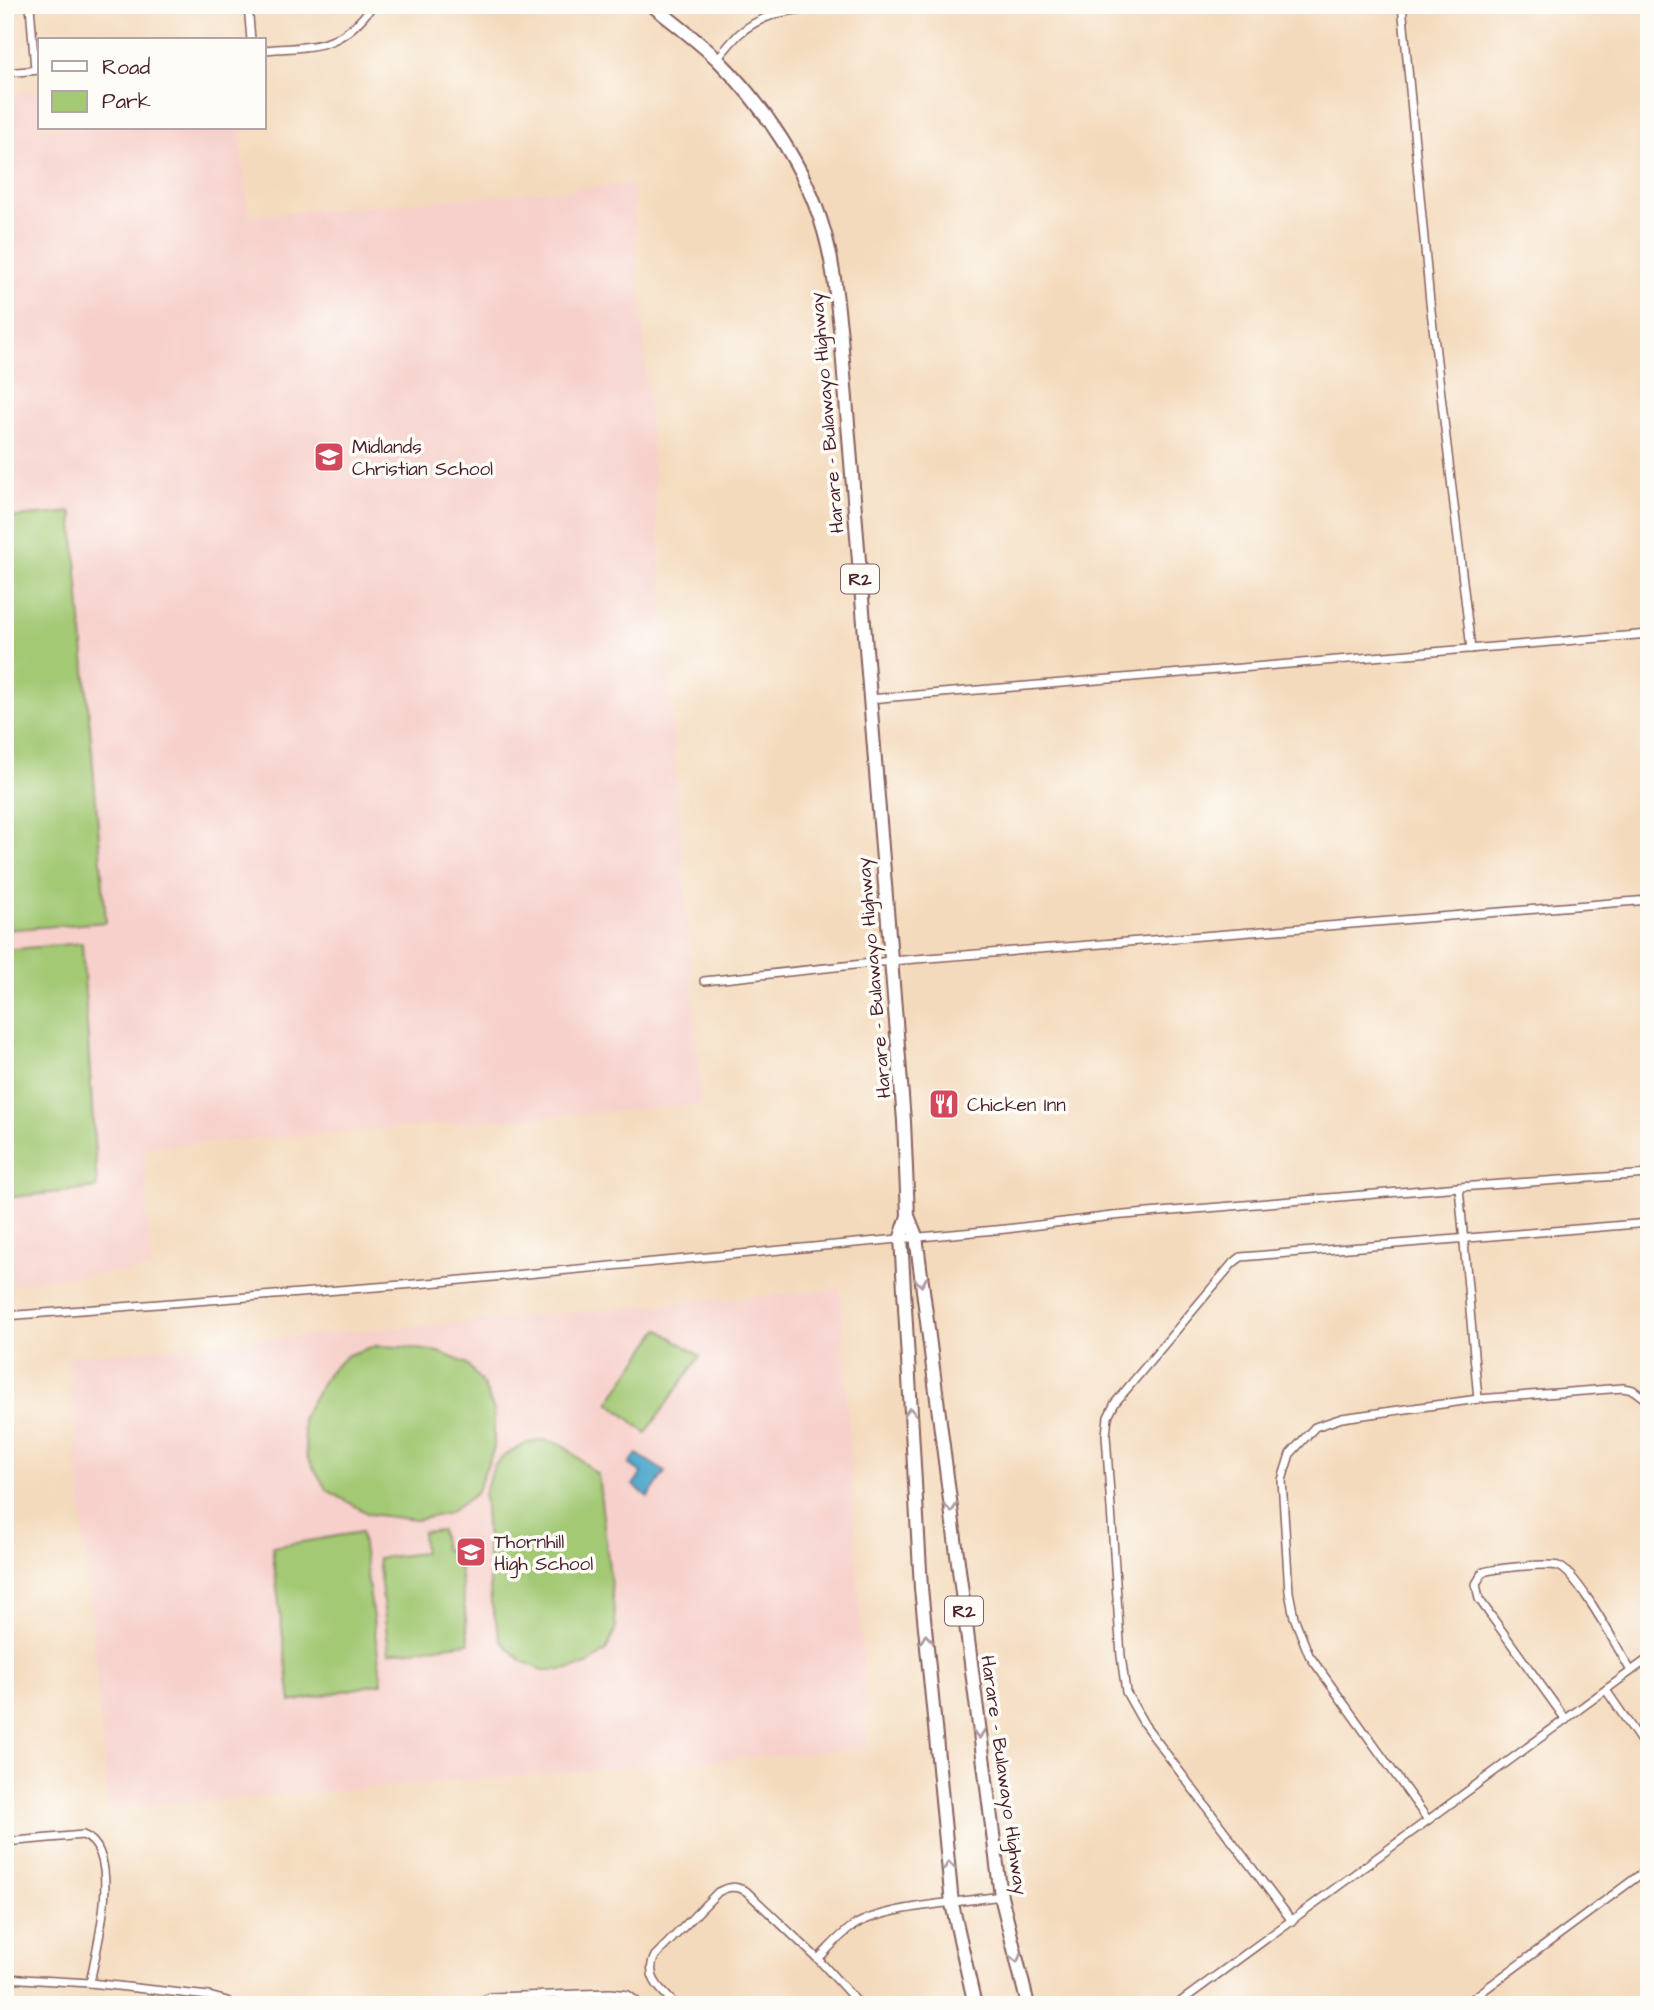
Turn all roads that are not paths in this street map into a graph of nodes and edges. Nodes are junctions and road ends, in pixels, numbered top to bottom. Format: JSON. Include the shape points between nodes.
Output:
{"nodes":[{"id":1,"x":30,"y":5,"type":"edge"},
{"id":2,"x":248,"y":5,"type":"edge"},
{"id":3,"x":373,"y":5,"type":"edge"},
{"id":4,"x":652,"y":5,"type":"edge"},
{"id":5,"x":851,"y":5,"type":"edge"},
{"id":6,"x":1402,"y":5,"type":"edge"},
{"id":7,"x":251,"y":38,"type":"edge"},
{"id":8,"x":266,"y":50,"type":"edge"},
{"id":9,"x":717,"y":60,"type":"junction"},
{"id":10,"x":38,"y":70,"type":"edge"},
{"id":11,"x":5,"y":73,"type":"edge"},
{"id":12,"x":1649,"y":634,"type":"edge"},
{"id":13,"x":1471,"y":649,"type":"junction"},
{"id":14,"x":869,"y":699,"type":"junction"},
{"id":15,"x":1649,"y":900,"type":"edge"},
{"id":16,"x":891,"y":961,"type":"junction"},
{"id":17,"x":704,"y":981,"type":"dead end"},
{"id":18,"x":1649,"y":1174,"type":"edge"},
{"id":19,"x":1459,"y":1187,"type":"junction"},
{"id":20,"x":908,"y":1216,"type":"junction"},
{"id":21,"x":1649,"y":1223,"type":"edge"},
{"id":22,"x":916,"y":1236,"type":"junction"},
{"id":23,"x":901,"y":1237,"type":"junction"},
{"id":24,"x":1464,"y":1239,"type":"junction"},
{"id":25,"x":5,"y":1315,"type":"edge"},
{"id":26,"x":1478,"y":1399,"type":"junction"},
{"id":27,"x":1649,"y":1402,"type":"edge"},
{"id":28,"x":1649,"y":1658,"type":"edge"},
{"id":29,"x":1631,"y":1671,"type":"junction"},
{"id":30,"x":1606,"y":1690,"type":"junction"},
{"id":31,"x":1566,"y":1720,"type":"junction"},
{"id":32,"x":1649,"y":1754,"type":"edge"},
{"id":33,"x":1428,"y":1820,"type":"junction"},
{"id":34,"x":5,"y":1842,"type":"edge"},
{"id":35,"x":1649,"y":1868,"type":"edge"},
{"id":36,"x":1001,"y":1896,"type":"junction"},
{"id":37,"x":953,"y":1903,"type":"junction"},
{"id":38,"x":1292,"y":1921,"type":"junction"},
{"id":39,"x":818,"y":1959,"type":"junction"},
{"id":40,"x":5,"y":1978,"type":"edge"},
{"id":41,"x":90,"y":1983,"type":"junction"},
{"id":42,"x":234,"y":2005,"type":"edge"},
{"id":43,"x":471,"y":2005,"type":"edge"},
{"id":44,"x":641,"y":2005,"type":"edge"},
{"id":45,"x":676,"y":2005,"type":"edge"},
{"id":46,"x":860,"y":2005,"type":"edge"},
{"id":47,"x":975,"y":2005,"type":"edge"},
{"id":48,"x":1028,"y":2005,"type":"edge"},
{"id":49,"x":1176,"y":2005,"type":"edge"},
{"id":50,"x":1464,"y":2005,"type":"edge"}],
"edges":[{"from":1,"to":10,"type":"street"},
{"from":2,"to":7,"type":"street"},
{"from":3,"to":8,"type":"street","via":[[360,22],[332,42]]},
{"from":4,"to":9,"type":"highway","name":"Harare - Bulawayo Highway","number":"R2"},
{"from":5,"to":9,"type":"street","via":[[778,12],[739,35]]},
{"from":6,"to":13,"type":"street","via":[[1430,302]]},
{"from":9,"to":14,"type":"highway","name":"Harare - Bulawayo Highway","number":"R2","via":[[780,138],[824,231],[841,337]]},
{"from":10,"to":11,"type":"street"},
{"from":12,"to":13,"type":"street"},
{"from":13,"to":14,"type":"street"},
{"from":14,"to":16,"type":"highway","name":"Harare - Bulawayo Highway","number":"R2"},
{"from":15,"to":16,"type":"street"},
{"from":16,"to":17,"type":"street"},
{"from":16,"to":20,"type":"highway","name":"Harare - Bulawayo Highway","number":"R2"},
{"from":18,"to":19,"type":"street"},
{"from":19,"to":22,"type":"street"},
{"from":19,"to":24,"type":"street"},
{"from":20,"to":22,"type":"highway","name":"Harare - Bulawayo Highway","number":"R2"},
{"from":20,"to":23,"type":"highway","name":"Harare - Bulawayo Highway","number":"R2"},
{"from":21,"to":24,"type":"street"},
{"from":22,"to":23,"type":"street"},
{"from":22,"to":36,"type":"highway","name":"Harare - Bulawayo Highway","number":"R2","one_way":true},
{"from":23,"to":25,"type":"street","via":[[426,1283]]},
{"from":37,"to":23,"type":"highway","name":"Harare - Bulawayo Highway","number":"R2","one_way":true,"via":[[921,1587]]},
{"from":24,"to":26,"type":"street"},
{"from":24,"to":38,"type":"street","via":[[1241,1257],[1115,1403],[1108,1417],[1126,1692],[1144,1724]]},
{"from":26,"to":27,"type":"street","via":[[1623,1388]]},
{"from":26,"to":33,"type":"street","via":[[1327,1422],[1315,1427],[1290,1454],[1282,1480],[1289,1592],[1301,1638]]},
{"from":28,"to":29,"type":"street"},
{"from":29,"to":30,"type":"street"},
{"from":29,"to":31,"type":"street","via":[[1566,1570],[1547,1566],[1483,1572],[1476,1584],[1479,1599]]},
{"from":30,"to":31,"type":"street"},
{"from":30,"to":32,"type":"street"},
{"from":31,"to":33,"type":"street"},
{"from":33,"to":38,"type":"street"},
{"from":34,"to":41,"type":"street","via":[[83,1835],[97,1845],[104,1901]]},
{"from":35,"to":50,"type":"street"},
{"from":36,"to":37,"type":"street"},
{"from":36,"to":48,"type":"highway","name":"Harare - Bulawayo Highway","number":"R2","one_way":true},
{"from":37,"to":39,"type":"street","via":[[866,1920],[846,1931]]},
{"from":37,"to":47,"type":"highway","name":"Harare - Bulawayo Highway","number":"R2"},
{"from":38,"to":49,"type":"street"},
{"from":39,"to":45,"type":"street","via":[[746,1891],[727,1887],[650,1965],[656,1984]]},
{"from":39,"to":46,"type":"street"},
{"from":40,"to":41,"type":"street"},
{"from":41,"to":42,"type":"street","via":[[209,1996]]},
{"from":43,"to":44,"type":"street","via":[[491,1997],[610,1993],[628,1996]]}]}
